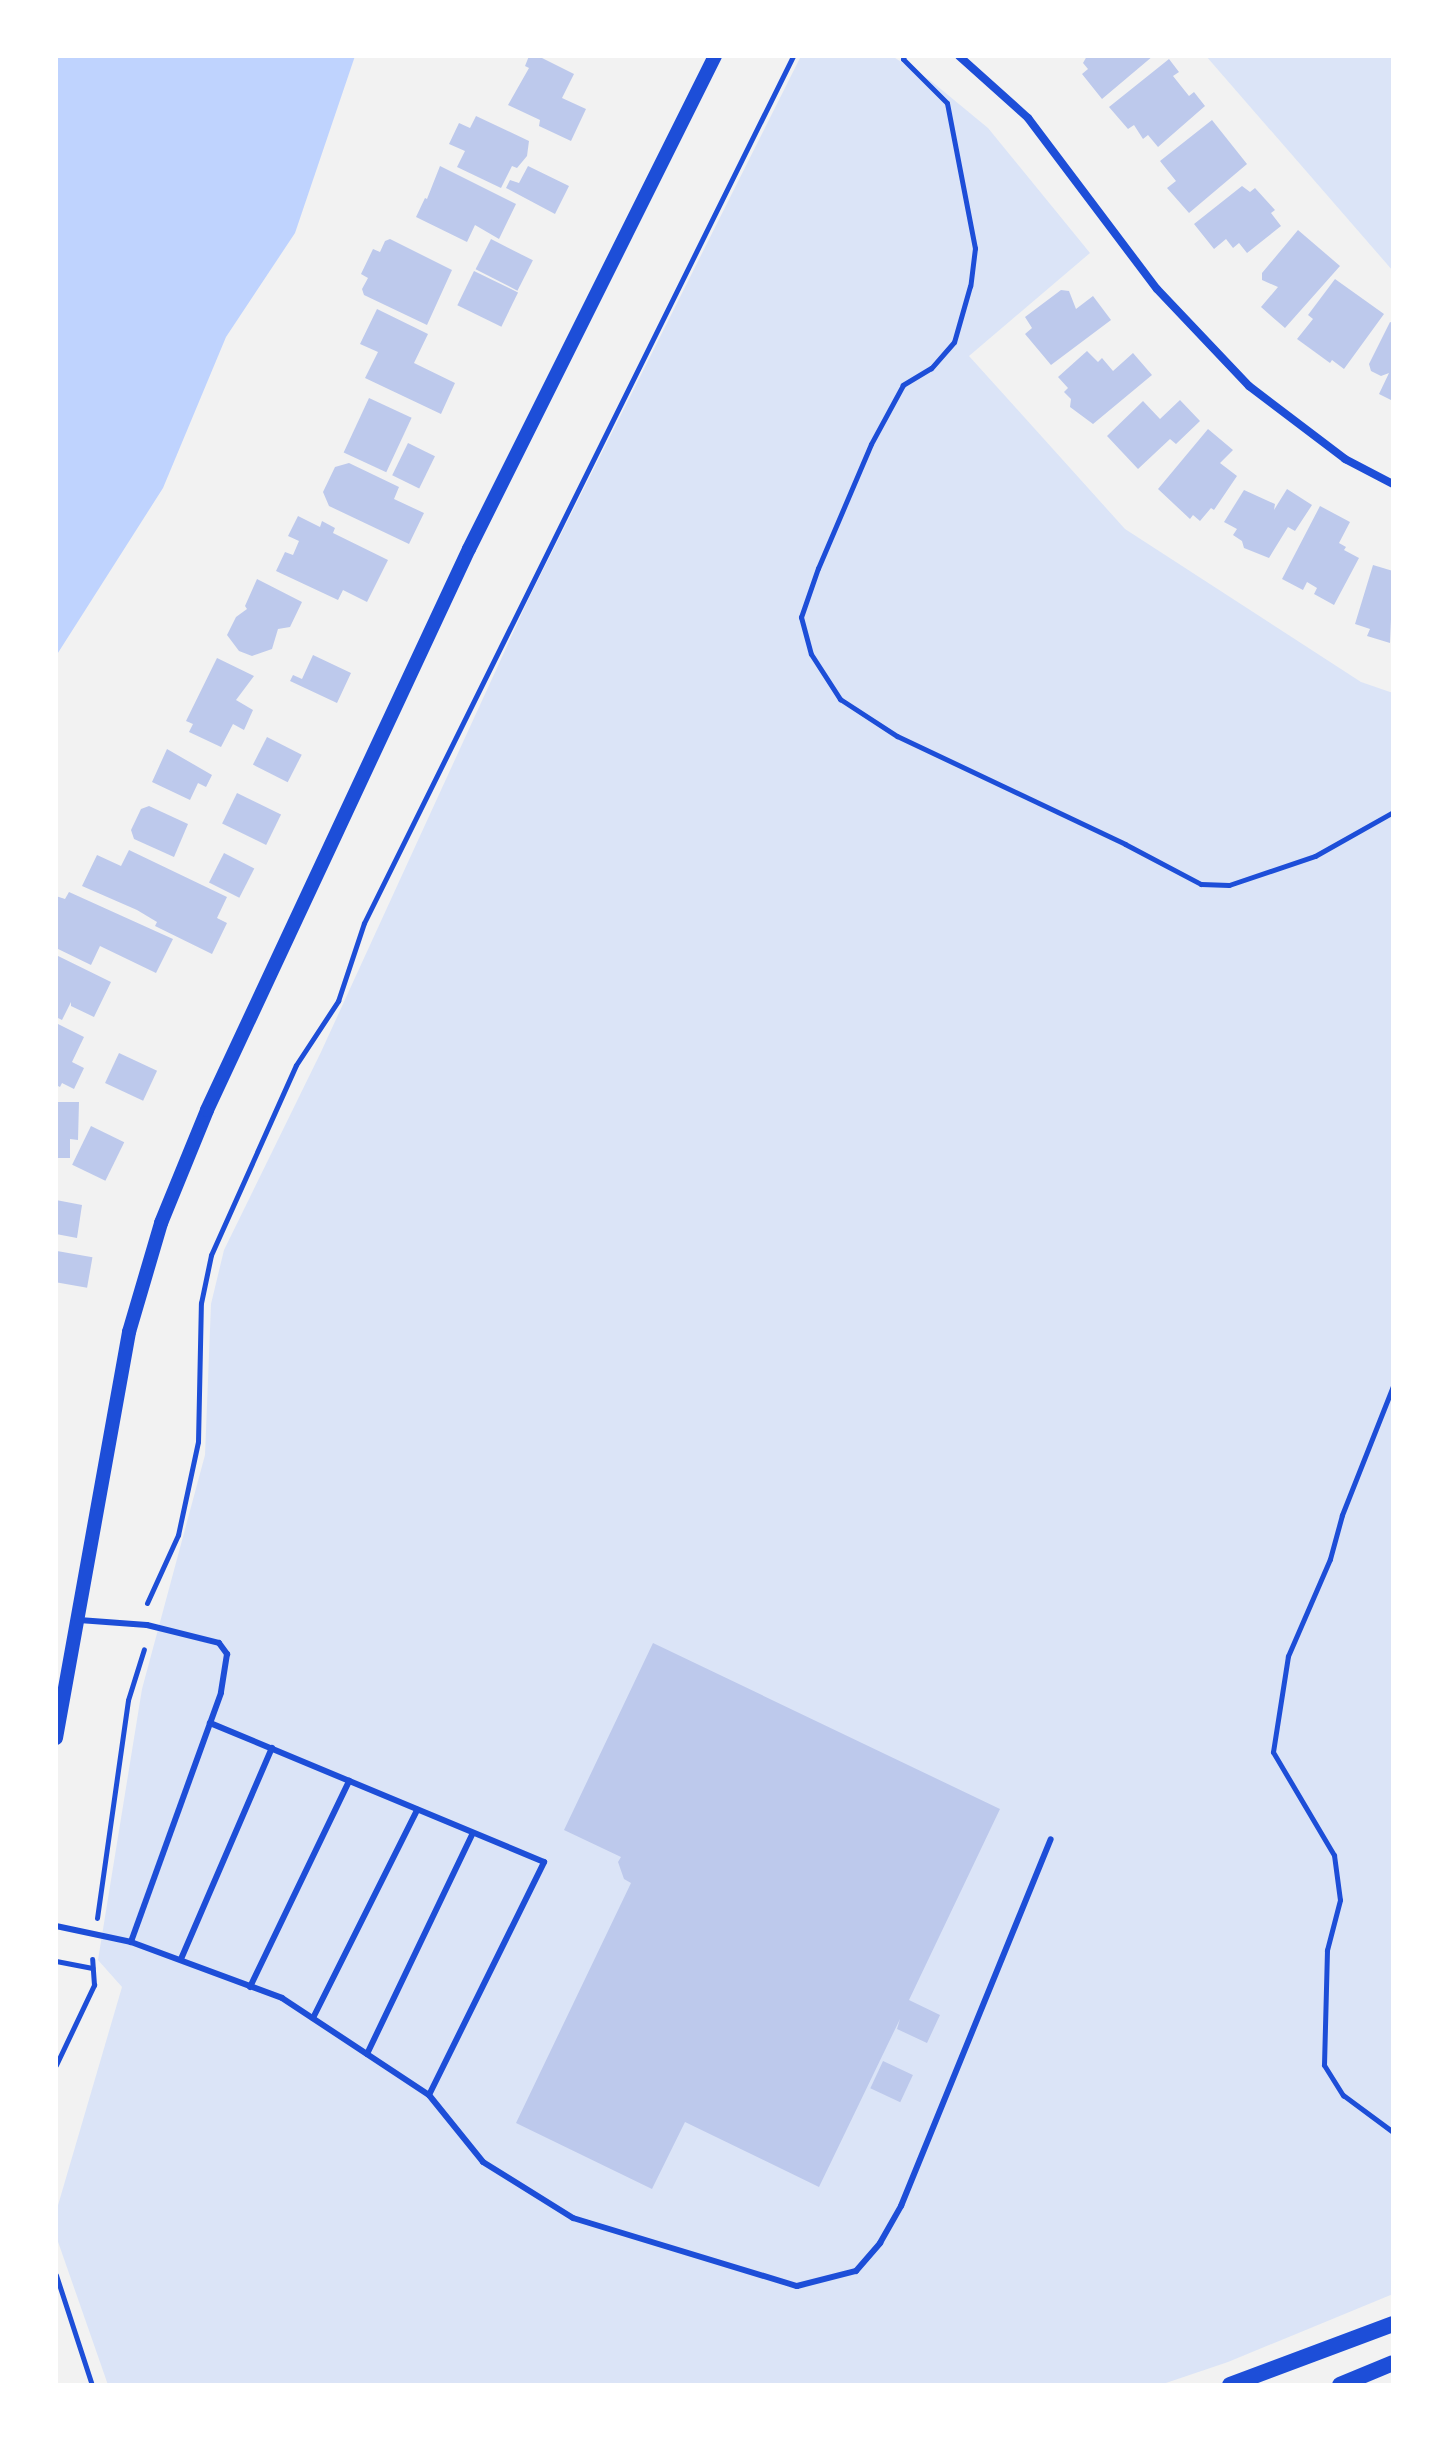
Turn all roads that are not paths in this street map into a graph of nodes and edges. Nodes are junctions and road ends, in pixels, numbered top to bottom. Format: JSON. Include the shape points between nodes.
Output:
{"nodes":[{"id":1,"x":715,"y":56,"type":"edge"},
{"id":2,"x":959,"y":56,"type":"edge"},
{"id":3,"x":1393,"y":484,"type":"edge"},
{"id":4,"x":75,"y":1620,"type":"junction"},
{"id":5,"x":210,"y":1723,"type":"junction"},
{"id":6,"x":56,"y":1738,"type":"edge"},
{"id":7,"x":272,"y":1748,"type":"junction"},
{"id":8,"x":349,"y":1781,"type":"junction"},
{"id":9,"x":417,"y":1810,"type":"junction"},
{"id":10,"x":473,"y":1833,"type":"junction"},
{"id":11,"x":1051,"y":1839,"type":"dead end"},
{"id":12,"x":56,"y":1926,"type":"edge"},
{"id":13,"x":131,"y":1942,"type":"junction"},
{"id":14,"x":181,"y":1959,"type":"junction"},
{"id":15,"x":250,"y":1987,"type":"junction"},
{"id":16,"x":313,"y":2018,"type":"junction"},
{"id":17,"x":367,"y":2054,"type":"junction"},
{"id":18,"x":429,"y":2095,"type":"junction"},
{"id":19,"x":1393,"y":2324,"type":"edge"},
{"id":20,"x":1393,"y":2363,"type":"edge"},
{"id":21,"x":1230,"y":2385,"type":"edge"},
{"id":22,"x":1340,"y":2385,"type":"edge"}],
"edges":[{"from":1,"to":4,"type":"street","via":[[469,549],[207,1110],[166,1209],[129,1332]]},
{"from":2,"to":3,"type":"street","via":[[1028,118],[1157,289],[1249,386],[1345,459]]},
{"from":4,"to":5,"type":"lane","via":[[147,1625],[219,1643],[227,1654]]},
{"from":4,"to":6,"type":"street"},
{"from":5,"to":7,"type":"lane"},
{"from":5,"to":13,"type":"lane"},
{"from":7,"to":8,"type":"lane"},
{"from":7,"to":14,"type":"lane"},
{"from":8,"to":9,"type":"lane"},
{"from":8,"to":15,"type":"lane"},
{"from":9,"to":10,"type":"lane"},
{"from":9,"to":16,"type":"lane"},
{"from":10,"to":17,"type":"lane"},
{"from":10,"to":18,"type":"lane","via":[[544,1862]]},
{"from":11,"to":18,"type":"lane","via":[[901,2206],[856,2271],[797,2286],[573,2218],[483,2162]]},
{"from":12,"to":13,"type":"lane"},
{"from":13,"to":14,"type":"lane"},
{"from":14,"to":15,"type":"lane"},
{"from":15,"to":16,"type":"lane","via":[[282,1998]]},
{"from":16,"to":17,"type":"lane"},
{"from":17,"to":18,"type":"lane"},
{"from":19,"to":21,"type":"main road"},
{"from":20,"to":22,"type":"main road"}]}
